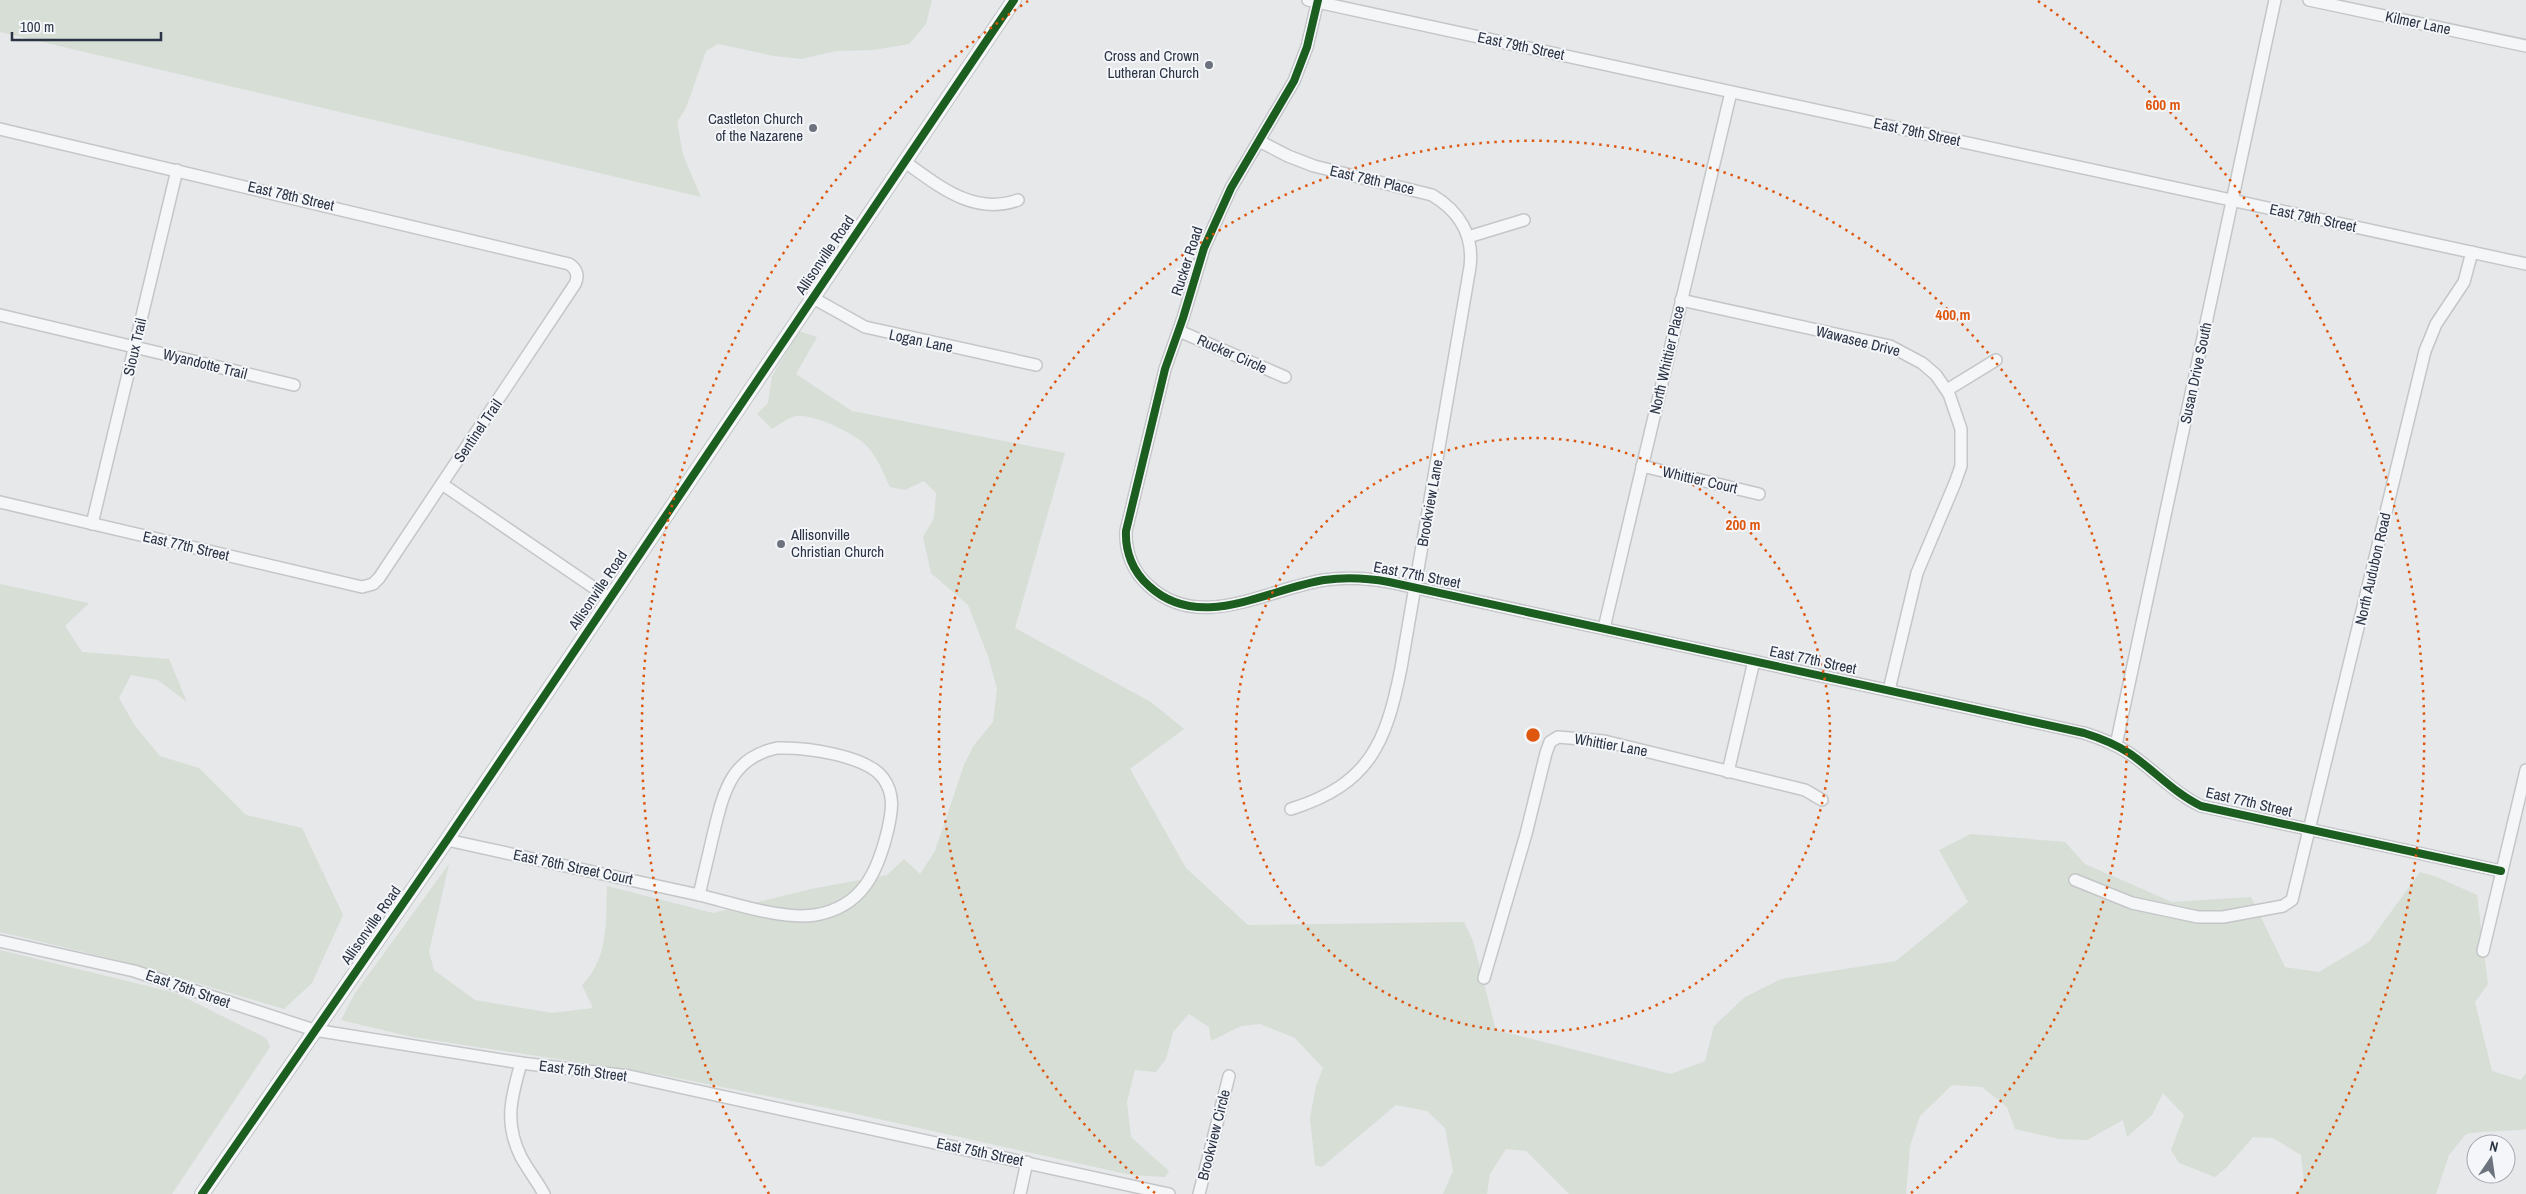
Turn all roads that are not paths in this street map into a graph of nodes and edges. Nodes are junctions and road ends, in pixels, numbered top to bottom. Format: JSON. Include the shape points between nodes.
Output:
{"nodes":[{"id":1,"x":1014,"y":0,"type":"edge"},
{"id":2,"x":2276,"y":0,"type":"edge"},
{"id":3,"x":2309,"y":0,"type":"edge"},
{"id":4,"x":1315,"y":1,"type":"edge"},
{"id":5,"x":2526,"y":46,"type":"edge"},
{"id":6,"x":1731,"y":92,"type":"junction"},
{"id":7,"x":0,"y":129,"type":"edge"},
{"id":8,"x":1259,"y":141,"type":"junction"},
{"id":9,"x":905,"y":162,"type":"junction"},
{"id":10,"x":177,"y":170,"type":"junction"},
{"id":11,"x":1018,"y":200,"type":"dead end"},
{"id":12,"x":2234,"y":200,"type":"junction"},
{"id":13,"x":1524,"y":220,"type":"dead end"},
{"id":14,"x":1468,"y":237,"type":"junction"},
{"id":15,"x":2472,"y":252,"type":"junction"},
{"id":16,"x":2526,"y":264,"type":"edge"},
{"id":17,"x":576,"y":272,"type":"joint"},
{"id":18,"x":813,"y":298,"type":"junction"},
{"id":19,"x":1682,"y":300,"type":"junction"},
{"id":20,"x":0,"y":316,"type":"edge"},
{"id":21,"x":1179,"y":331,"type":"junction"},
{"id":22,"x":135,"y":347,"type":"junction"},
{"id":23,"x":1996,"y":360,"type":"dead end"},
{"id":24,"x":1036,"y":365,"type":"dead end"},
{"id":25,"x":1285,"y":377,"type":"dead end"},
{"id":26,"x":294,"y":385,"type":"dead end"},
{"id":27,"x":1947,"y":390,"type":"junction"},
{"id":28,"x":1642,"y":466,"type":"junction"},
{"id":29,"x":442,"y":484,"type":"junction"},
{"id":30,"x":1759,"y":494,"type":"dead end"},
{"id":31,"x":0,"y":502,"type":"edge"},
{"id":32,"x":92,"y":524,"type":"junction"},
{"id":33,"x":1127,"y":546,"type":"joint"},
{"id":34,"x":371,"y":585,"type":"joint"},
{"id":35,"x":1415,"y":587,"type":"junction"},
{"id":36,"x":609,"y":598,"type":"junction"},
{"id":37,"x":1604,"y":628,"type":"junction"},
{"id":38,"x":1754,"y":661,"type":"junction"},
{"id":39,"x":1889,"y":690,"type":"junction"},
{"id":40,"x":2116,"y":745,"type":"junction"},
{"id":41,"x":1728,"y":772,"type":"junction"},
{"id":42,"x":2525,"y":776,"type":"edge"},
{"id":43,"x":1822,"y":800,"type":"dead end"},
{"id":44,"x":1292,"y":809,"type":"dead end"},
{"id":45,"x":2311,"y":830,"type":"junction"},
{"id":46,"x":447,"y":840,"type":"junction"},
{"id":47,"x":2501,"y":871,"type":"junction"},
{"id":48,"x":2075,"y":880,"type":"dead end"},
{"id":49,"x":699,"y":895,"type":"junction"},
{"id":50,"x":0,"y":941,"type":"edge"},
{"id":51,"x":2483,"y":951,"type":"dead end"},
{"id":52,"x":1484,"y":978,"type":"dead end"},
{"id":53,"x":314,"y":1030,"type":"junction"},
{"id":54,"x":521,"y":1063,"type":"junction"},
{"id":55,"x":1229,"y":1076,"type":"dead end"},
{"id":56,"x":1027,"y":1162,"type":"junction"},
{"id":57,"x":202,"y":1194,"type":"edge"},
{"id":58,"x":544,"y":1194,"type":"edge"},
{"id":59,"x":1020,"y":1194,"type":"edge"},
{"id":60,"x":1170,"y":1194,"type":"edge"},
{"id":61,"x":1199,"y":1194,"type":"edge"}],
"edges":[{"from":1,"to":9,"type":"main road","name":"Allisonville Road"},
{"from":2,"to":12,"type":"street","name":"Susan Drive South"},
{"from":3,"to":5,"type":"street","name":"Kilmer Lane"},
{"from":4,"to":6,"type":"street","name":"East 79th Street"},
{"from":4,"to":8,"type":"street","name":"Rucker Road","via":[[1311,34],[1298,73]]},
{"from":6,"to":12,"type":"street","name":"East 79th Street"},
{"from":6,"to":19,"type":"street","name":"North Whittier Place"},
{"from":7,"to":10,"type":"street","name":"East 78th Street"},
{"from":8,"to":14,"type":"street","name":"East 78th Place","via":[[1314,166],[1432,195],[1455,212]]},
{"from":8,"to":21,"type":"street","name":"Rucker Road","via":[[1213,226]]},
{"from":9,"to":11,"type":"street","via":[[965,200],[998,205]]},
{"from":9,"to":18,"type":"main road","name":"Allisonville Road"},
{"from":10,"to":17,"type":"street","name":"East 78th Street","via":[[569,264]]},
{"from":10,"to":22,"type":"street","name":"Sioux Trail"},
{"from":12,"to":15,"type":"street","name":"East 79th Street"},
{"from":12,"to":40,"type":"street","name":"Susan Drive South"},
{"from":13,"to":14,"type":"street"},
{"from":14,"to":35,"type":"street","name":"Brookview Lane","via":[[1470,268]]},
{"from":15,"to":16,"type":"street","name":"East 79th Street"},
{"from":15,"to":45,"type":"street","name":"North Audubon Road","via":[[2462,286],[2436,324],[2426,346]]},
{"from":17,"to":29,"type":"street","name":"Sentinel Trail","via":[[575,284]]},
{"from":18,"to":24,"type":"street","name":"Logan Lane","via":[[865,327]]},
{"from":18,"to":36,"type":"main road","name":"Allisonville Road"},
{"from":19,"to":27,"type":"street","name":"Wawasee Drive","via":[[1890,346],[1922,363]]},
{"from":19,"to":28,"type":"street","name":"North Whittier Place"},
{"from":20,"to":22,"type":"street","name":"Wyandotte Trail"},
{"from":21,"to":25,"type":"street","name":"Rucker Circle"},
{"from":21,"to":33,"type":"street","name":"Rucker Road","via":[[1165,370],[1130,508]]},
{"from":22,"to":26,"type":"street","name":"Wyandotte Trail"},
{"from":22,"to":32,"type":"street","name":"Sioux Trail"},
{"from":23,"to":27,"type":"street"},
{"from":27,"to":39,"type":"street","name":"Wawasee Drive","via":[[1960,424],[1960,466],[1917,573]]},
{"from":28,"to":30,"type":"street","name":"Whittier Court"},
{"from":28,"to":37,"type":"street","name":"North Whittier Place"},
{"from":29,"to":34,"type":"street","name":"Sentinel Trail","via":[[379,578]]},
{"from":29,"to":36,"type":"street"},
{"from":31,"to":32,"type":"street","name":"East 77th Street"},
{"from":32,"to":34,"type":"street","name":"East 77th Street","via":[[362,587]]},
{"from":33,"to":35,"type":"street","name":"East 77th Street","via":[[1134,568],[1143,580],[1161,596],[1188,605],[1235,605],[1323,580],[1370,579]]},
{"from":35,"to":37,"type":"street","name":"East 77th Street"},
{"from":35,"to":44,"type":"street","name":"Brookview Lane","via":[[1392,712],[1382,739],[1365,764],[1344,784]]},
{"from":36,"to":46,"type":"main road","name":"Allisonville Road"},
{"from":37,"to":38,"type":"street","name":"East 77th Street"},
{"from":38,"to":39,"type":"street","name":"East 77th Street"},
{"from":38,"to":41,"type":"street"},
{"from":39,"to":40,"type":"street","name":"East 77th Street","via":[[2084,733]]},
{"from":40,"to":45,"type":"street","name":"East 77th Street","via":[[2188,800],[2201,806]]},
{"from":41,"to":43,"type":"street","name":"Whittier Lane","via":[[1809,791]]},
{"from":41,"to":52,"type":"street","name":"Whittier Lane","via":[[1604,741],[1558,737],[1550,742]]},
{"from":42,"to":47,"type":"street"},
{"from":45,"to":47,"type":"street","name":"East 77th Street"},
{"from":45,"to":48,"type":"street","name":"North Audubon Road","via":[[2295,895],[2289,904],[2208,917],[2132,903]]},
{"from":46,"to":49,"type":"street","name":"East 76th Street Court"},
{"from":46,"to":53,"type":"main road","name":"Allisonville Road"},
{"from":47,"to":51,"type":"street"},
{"from":49,"to":49,"type":"street","name":"East 76th Street Court","via":[[725,788],[737,770],[754,756],[772,749],[797,748],[859,761],[872,767],[886,781],[892,809],[880,861],[865,886],[846,903],[823,913],[796,916]]},
{"from":50,"to":53,"type":"street","name":"East 75th Street","via":[[134,971]]},
{"from":53,"to":54,"type":"street","name":"East 75th Street"},
{"from":53,"to":57,"type":"main road","name":"Allisonville Road"},
{"from":54,"to":56,"type":"street","name":"East 75th Street","via":[[646,1079]]},
{"from":54,"to":58,"type":"street","via":[[511,1097],[511,1126],[521,1157]]},
{"from":55,"to":61,"type":"street","name":"Brookview Circle"},
{"from":56,"to":59,"type":"street"},
{"from":56,"to":60,"type":"street","name":"East 75th Street"}]}
